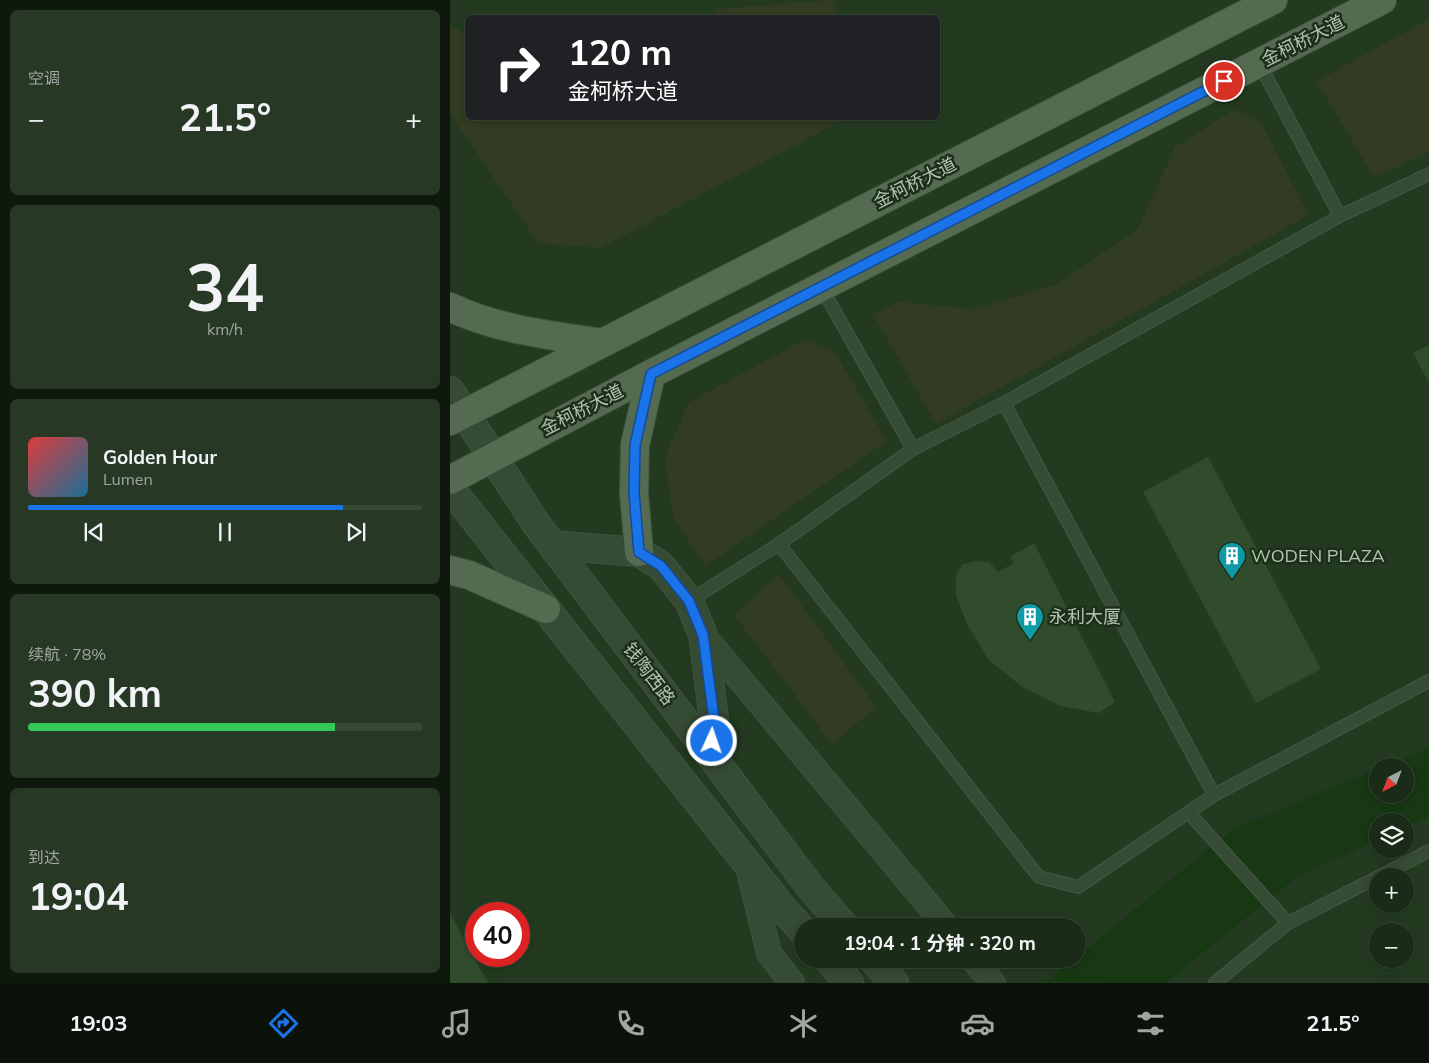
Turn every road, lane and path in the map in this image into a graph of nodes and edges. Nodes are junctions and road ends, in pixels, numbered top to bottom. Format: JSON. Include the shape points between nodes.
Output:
{"nodes":[{"id":1,"x":1273,"y":0,"type":"edge"},
{"id":2,"x":1382,"y":0,"type":"edge"},
{"id":3,"x":1259,"y":63,"type":"junction"},
{"id":4,"x":1429,"y":174,"type":"edge"},
{"id":5,"x":1340,"y":216,"type":"junction"},
{"id":6,"x":821,"y":287,"type":"junction"},
{"id":7,"x":450,"y":307,"type":"edge"},
{"id":8,"x":602,"y":343,"type":"junction"},
{"id":9,"x":651,"y":374,"type":"junction"},
{"id":10,"x":450,"y":391,"type":"edge"},
{"id":11,"x":1004,"y":403,"type":"junction"},
{"id":12,"x":457,"y":418,"type":"edge"},
{"id":13,"x":913,"y":449,"type":"junction"},
{"id":14,"x":493,"y":456,"type":"junction"},
{"id":15,"x":450,"y":480,"type":"edge"},
{"id":16,"x":450,"y":488,"type":"edge"},
{"id":17,"x":779,"y":544,"type":"junction"},
{"id":18,"x":552,"y":545,"type":"junction"},
{"id":19,"x":639,"y":552,"type":"junction"},
{"id":20,"x":450,"y":570,"type":"edge"},
{"id":21,"x":689,"y":601,"type":"junction"},
{"id":22,"x":546,"y":609,"type":"junction"},
{"id":23,"x":703,"y":635,"type":"junction"},
{"id":24,"x":1429,"y":681,"type":"edge"},
{"id":25,"x":710,"y":755,"type":"junction"},
{"id":26,"x":1214,"y":795,"type":"junction"},
{"id":27,"x":1189,"y":813,"type":"junction"},
{"id":28,"x":1429,"y":851,"type":"edge"},
{"id":29,"x":746,"y":862,"type":"junction"},
{"id":30,"x":1396,"y":868,"type":"edge"},
{"id":31,"x":1369,"y":882,"type":"edge"},
{"id":32,"x":837,"y":918,"type":"edge"},
{"id":33,"x":939,"y":918,"type":"edge"},
{"id":34,"x":794,"y":920,"type":"edge"},
{"id":35,"x":1288,"y":923,"type":"junction"},
{"id":36,"x":836,"y":968,"type":"edge"},
{"id":37,"x":881,"y":968,"type":"edge"},
{"id":38,"x":980,"y":968,"type":"edge"},
{"id":39,"x":792,"y":983,"type":"edge"},
{"id":40,"x":849,"y":983,"type":"edge"},
{"id":41,"x":894,"y":983,"type":"edge"},
{"id":42,"x":993,"y":983,"type":"edge"},
{"id":43,"x":1215,"y":983,"type":"edge"}],
"edges":[{"from":1,"to":8,"type":"main road","name":"金柯桥大道"},
{"from":2,"to":3,"type":"main road","name":"金柯桥大道"},
{"from":3,"to":5,"type":"lane"},
{"from":3,"to":6,"type":"main road","name":"金柯桥大道"},
{"from":4,"to":5,"type":"lane"},
{"from":5,"to":11,"type":"lane"},
{"from":6,"to":9,"type":"main road","name":"金柯桥大道"},
{"from":6,"to":13,"type":"lane"},
{"from":7,"to":8,"type":"main road","via":[[523,331]]},
{"from":8,"to":12,"type":"main road","name":"金柯桥大道"},
{"from":9,"to":14,"type":"main road","name":"金柯桥大道"},
{"from":9,"to":19,"type":"main road","via":[[635,445],[634,493]]},
{"from":10,"to":12,"type":"street","name":"钱陶西路"},
{"from":11,"to":13,"type":"lane"},
{"from":11,"to":26,"type":"lane"},
{"from":12,"to":14,"type":"street","name":"钱陶西路"},
{"from":13,"to":17,"type":"lane"},
{"from":14,"to":15,"type":"main road","name":"金柯桥大道"},
{"from":14,"to":18,"type":"street","name":"钱陶西路"},
{"from":16,"to":22,"type":"street"},
{"from":17,"to":21,"type":"lane"},
{"from":17,"to":27,"type":"lane","via":[[1039,877],[1078,887]]},
{"from":18,"to":19,"type":"street"},
{"from":18,"to":25,"type":"street","name":"钱陶西路"},
{"from":19,"to":21,"type":"street","via":[[661,566]]},
{"from":20,"to":22,"type":"main road","via":[[469,575]]},
{"from":21,"to":23,"type":"street"},
{"from":22,"to":29,"type":"street"},
{"from":23,"to":25,"type":"street","via":[[715,727]]},
{"from":23,"to":33,"type":"street"},
{"from":24,"to":26,"type":"lane"},
{"from":25,"to":32,"type":"street","name":"钱陶西路","via":[[810,888]]},
{"from":26,"to":27,"type":"lane"},
{"from":27,"to":35,"type":"lane"},
{"from":28,"to":30,"type":"lane"},
{"from":29,"to":34,"type":"street"},
{"from":29,"to":39,"type":"street","via":[[769,953]]},
{"from":31,"to":35,"type":"lane"},
{"from":35,"to":43,"type":"lane"},
{"from":36,"to":40,"type":"street"},
{"from":37,"to":41,"type":"street"},
{"from":38,"to":42,"type":"street"}]}
